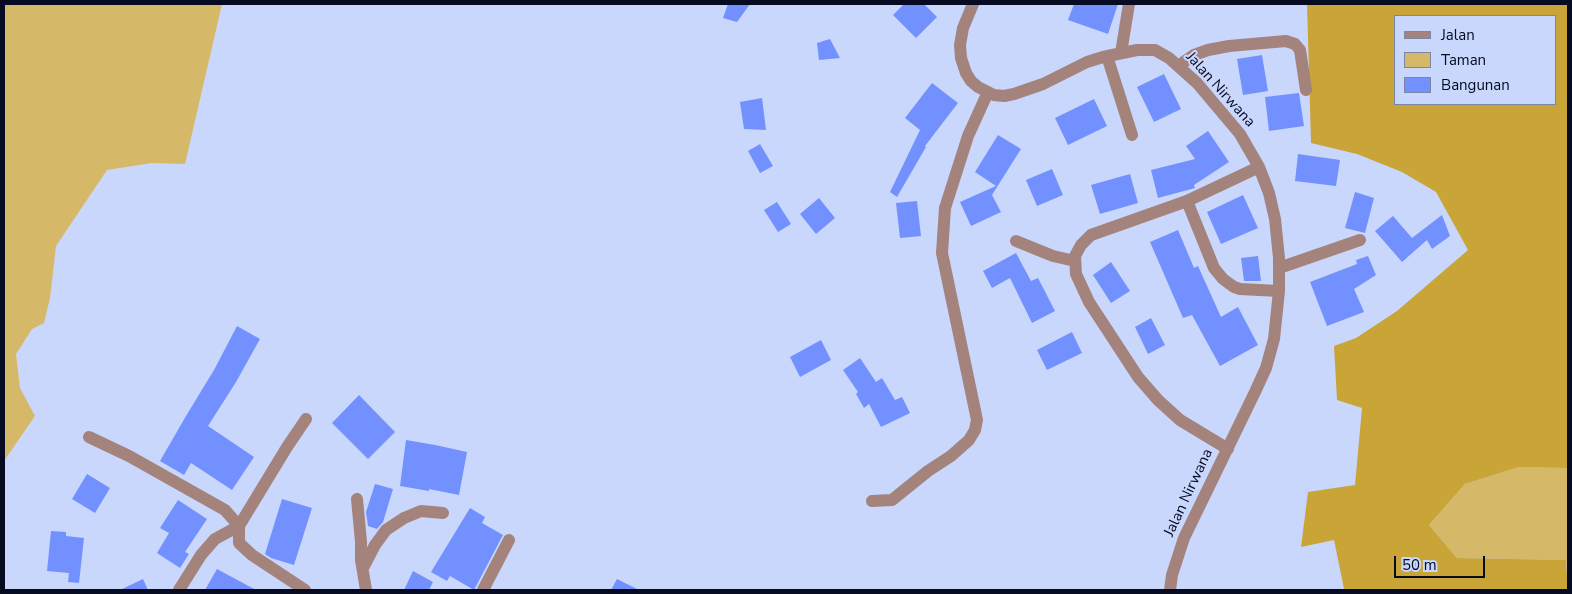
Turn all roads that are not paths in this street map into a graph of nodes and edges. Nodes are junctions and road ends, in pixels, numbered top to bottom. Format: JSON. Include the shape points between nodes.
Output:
{"nodes":[{"id":1,"x":973,"y":4,"type":"edge"},
{"id":2,"x":1129,"y":4,"type":"edge"},
{"id":3,"x":1121,"y":53,"type":"junction"},
{"id":4,"x":1107,"y":56,"type":"junction"},
{"id":5,"x":1178,"y":66,"type":"junction"},
{"id":6,"x":983,"y":90,"type":"junction"},
{"id":7,"x":1306,"y":90,"type":"dead end"},
{"id":8,"x":1132,"y":135,"type":"dead end"},
{"id":9,"x":1259,"y":167,"type":"junction"},
{"id":10,"x":1187,"y":202,"type":"junction"},
{"id":11,"x":1360,"y":240,"type":"dead end"},
{"id":12,"x":1016,"y":241,"type":"dead end"},
{"id":13,"x":1075,"y":260,"type":"junction"},
{"id":14,"x":1279,"y":268,"type":"junction"},
{"id":15,"x":1279,"y":291,"type":"junction"},
{"id":16,"x":306,"y":419,"type":"dead end"},
{"id":17,"x":89,"y":437,"type":"dead end"},
{"id":18,"x":1228,"y":449,"type":"junction"},
{"id":19,"x":357,"y":500,"type":"dead end"},
{"id":20,"x":872,"y":501,"type":"dead end"},
{"id":21,"x":443,"y":513,"type":"dead end"},
{"id":22,"x":239,"y":526,"type":"junction"},
{"id":23,"x":509,"y":540,"type":"dead end"},
{"id":24,"x":363,"y":568,"type":"junction"},
{"id":25,"x":179,"y":590,"type":"edge"},
{"id":26,"x":305,"y":590,"type":"edge"},
{"id":27,"x":366,"y":590,"type":"edge"},
{"id":28,"x":483,"y":590,"type":"edge"},
{"id":29,"x":1170,"y":590,"type":"edge"}],
"edges":[{"from":1,"to":6,"type":"street","via":[[963,28],[960,58],[971,81]]},
{"from":2,"to":3,"type":"street"},
{"from":3,"to":4,"type":"street","name":"Jalan Nirwana"},
{"from":3,"to":5,"type":"street","name":"Jalan Nirwana","via":[[1155,50]]},
{"from":4,"to":6,"type":"street","name":"Jalan Nirwana","via":[[1014,94],[994,95]]},
{"from":4,"to":8,"type":"street"},
{"from":5,"to":7,"type":"street","via":[[1208,50],[1286,41],[1300,50]]},
{"from":5,"to":9,"type":"street","name":"Jalan Nirwana","via":[[1197,83],[1240,134]]},
{"from":6,"to":20,"type":"street","via":[[945,208],[942,253],[977,420],[975,430],[951,456],[892,500]]},
{"from":9,"to":10,"type":"street"},
{"from":9,"to":14,"type":"street","name":"Jalan Nirwana","via":[[1275,219]]},
{"from":10,"to":13,"type":"street","via":[[1091,235],[1081,245]]},
{"from":10,"to":15,"type":"street","via":[[1214,268],[1223,279],[1234,287]]},
{"from":11,"to":14,"type":"street"},
{"from":12,"to":13,"type":"street","via":[[1053,256]]},
{"from":13,"to":18,"type":"street","via":[[1076,274],[1089,302],[1138,377],[1180,420]]},
{"from":14,"to":15,"type":"street","name":"Jalan Nirwana"},
{"from":15,"to":18,"type":"street","name":"Jalan Nirwana","via":[[1274,339],[1266,368]]},
{"from":16,"to":22,"type":"street"},
{"from":17,"to":22,"type":"street","via":[[225,510]]},
{"from":18,"to":29,"type":"street","name":"Jalan Nirwana","via":[[1184,538]]},
{"from":19,"to":24,"type":"street"},
{"from":21,"to":24,"type":"street","via":[[421,511],[386,530]]},
{"from":22,"to":25,"type":"street","via":[[215,539]]},
{"from":22,"to":26,"type":"street","via":[[239,543]]},
{"from":23,"to":28,"type":"street"},
{"from":24,"to":27,"type":"street"}]}
